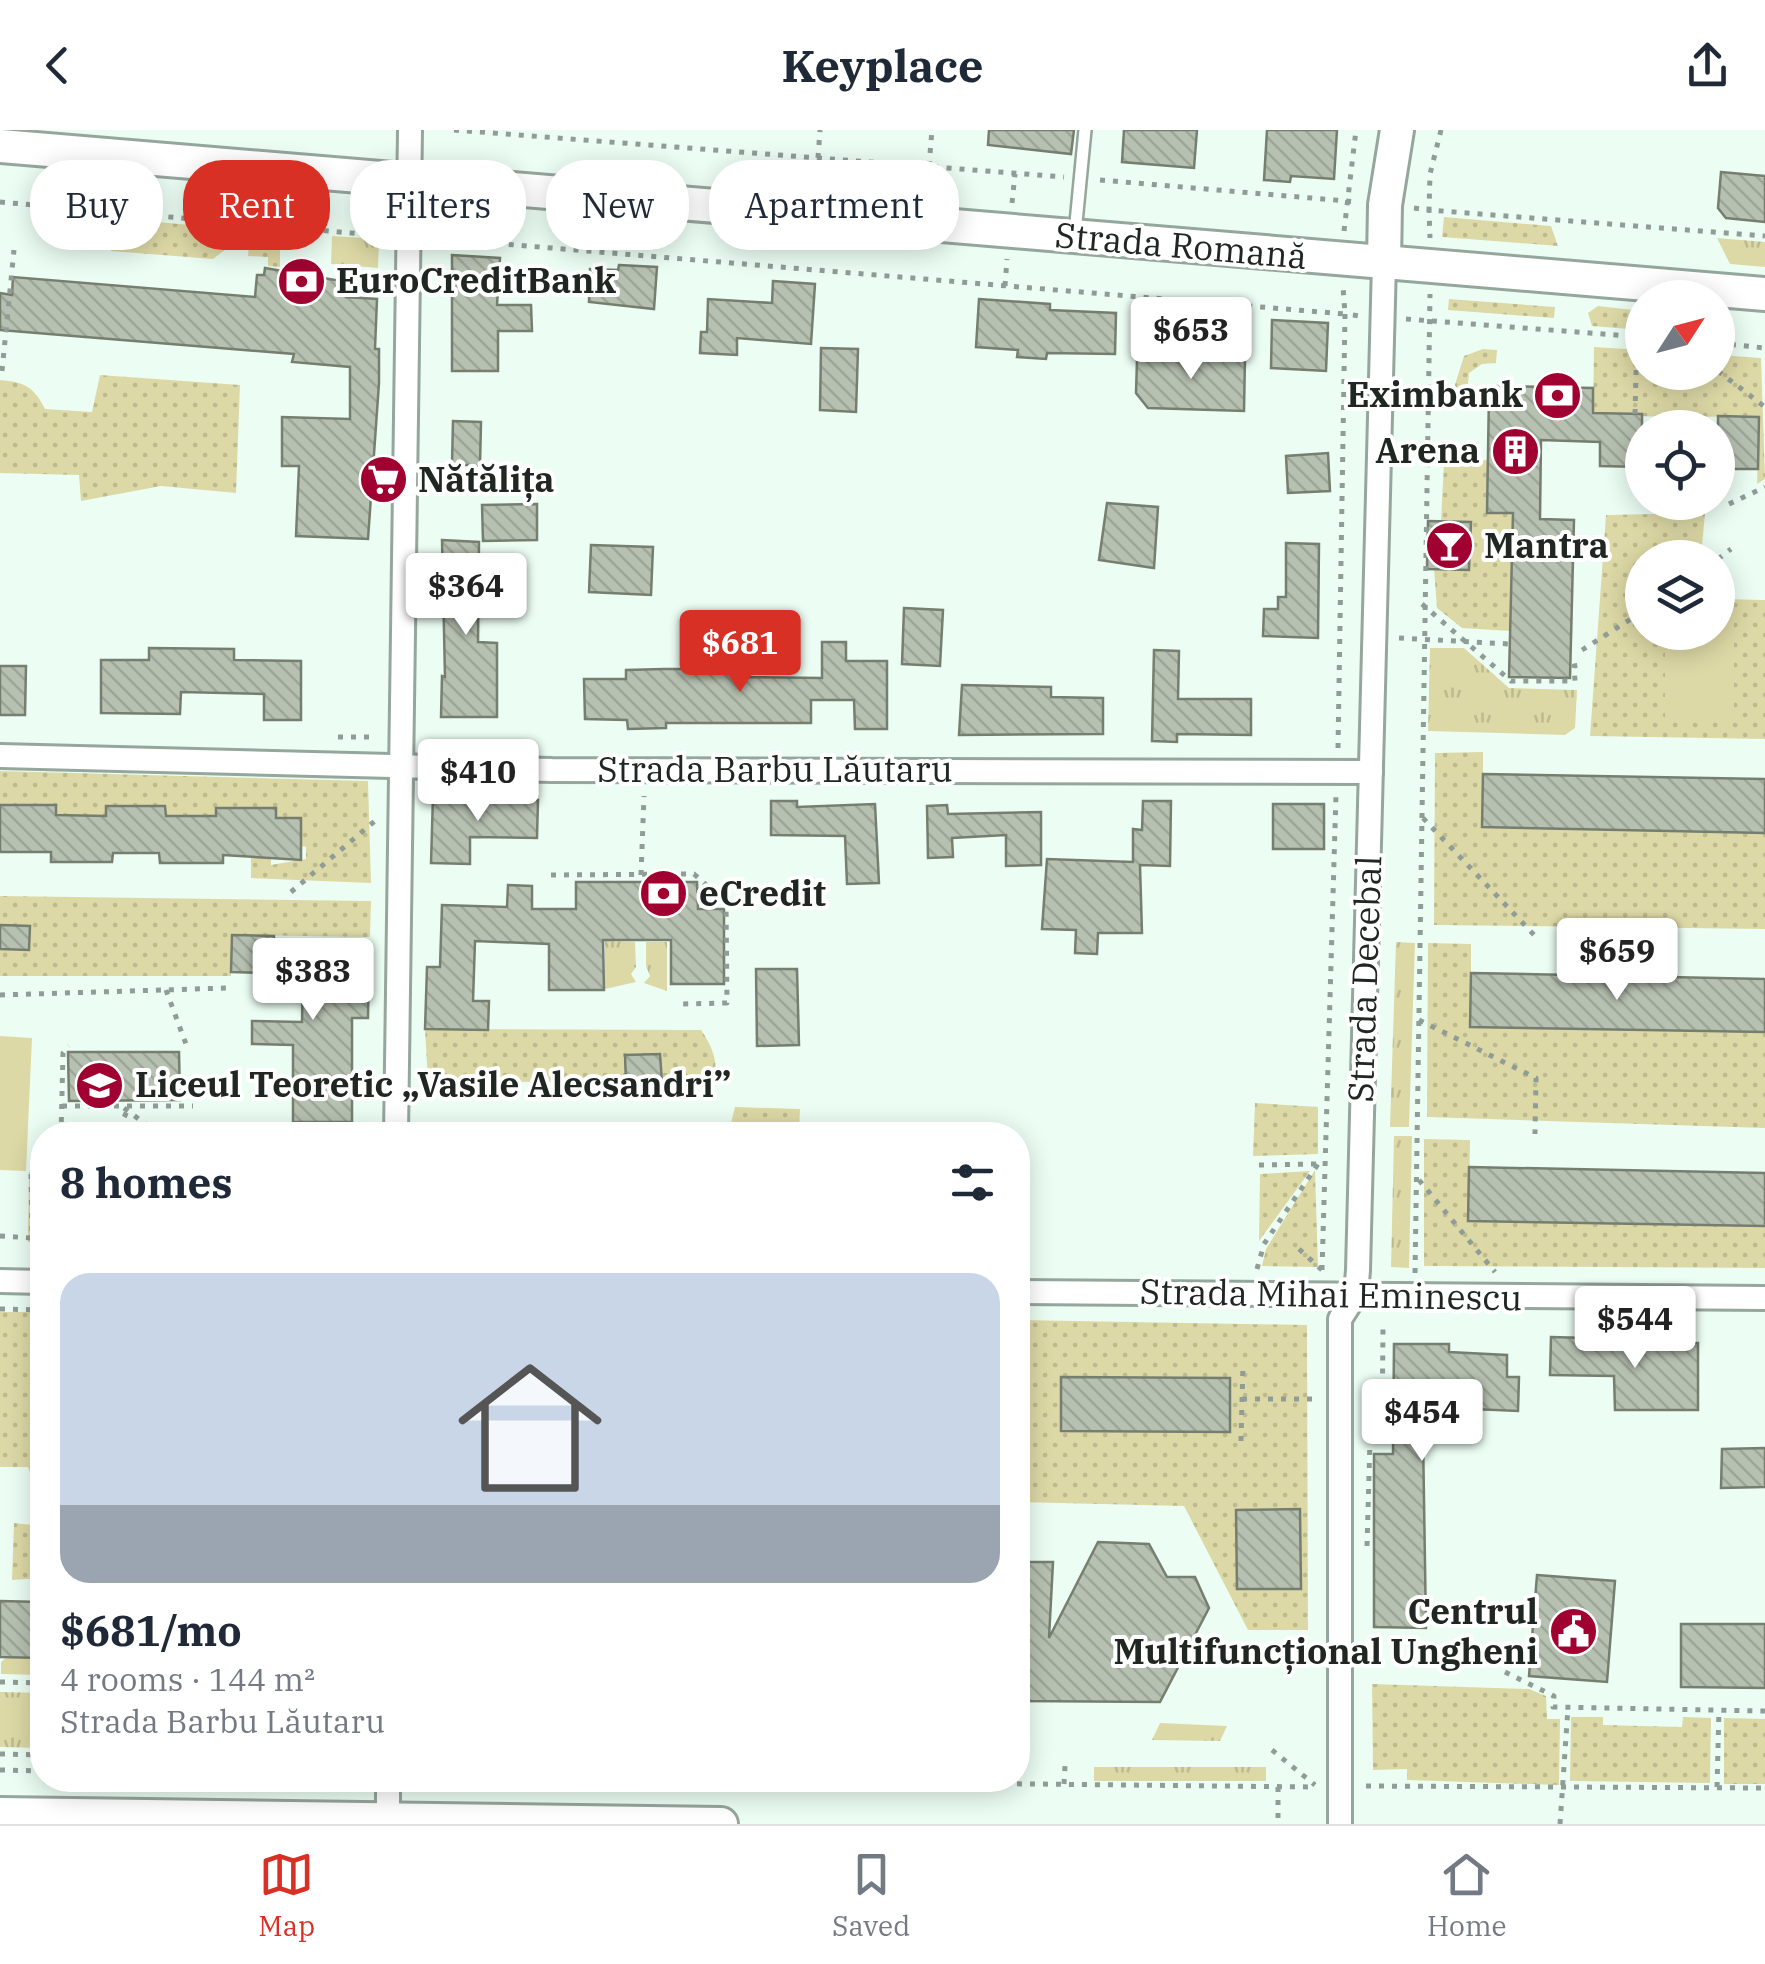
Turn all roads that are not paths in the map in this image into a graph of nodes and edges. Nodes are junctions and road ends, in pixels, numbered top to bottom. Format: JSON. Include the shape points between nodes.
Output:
{"nodes":[{"id":1,"x":410,"y":130,"type":"edge"},
{"id":2,"x":1086,"y":130,"type":"edge"},
{"id":3,"x":1396,"y":130,"type":"edge"},
{"id":4,"x":0,"y":146,"type":"edge"},
{"id":5,"x":409,"y":160,"type":"edge"},
{"id":6,"x":350,"y":175,"type":"edge"},
{"id":7,"x":526,"y":190,"type":"edge"},
{"id":8,"x":1075,"y":237,"type":"junction"},
{"id":9,"x":406,"y":250,"type":"edge"},
{"id":10,"x":1384,"y":262,"type":"junction"},
{"id":11,"x":1765,"y":294,"type":"edge"},
{"id":12,"x":0,"y":756,"type":"edge"},
{"id":13,"x":400,"y":767,"type":"junction"},
{"id":14,"x":1371,"y":772,"type":"junction"},
{"id":15,"x":396,"y":1122,"type":"edge"},
{"id":16,"x":0,"y":1281,"type":"edge"},
{"id":17,"x":30,"y":1282,"type":"edge"},
{"id":18,"x":1030,"y":1292,"type":"edge"},
{"id":19,"x":1356,"y":1294,"type":"junction"},
{"id":20,"x":1765,"y":1298,"type":"edge"},
{"id":21,"x":388,"y":1792,"type":"edge"},
{"id":22,"x":0,"y":1814,"type":"edge"},
{"id":23,"x":388,"y":1822,"type":"edge"},
{"id":24,"x":721,"y":1824,"type":"edge"},
{"id":25,"x":1340,"y":1824,"type":"edge"}],
"edges":[{"from":1,"to":5,"type":"street"},
{"from":2,"to":8,"type":"lane"},
{"from":3,"to":10,"type":"main road","name":"Strada Decebal","via":[[1384,205]]},
{"from":4,"to":6,"type":"main road","name":"Strada Romană"},
{"from":7,"to":8,"type":"main road","name":"Strada Romană"},
{"from":8,"to":10,"type":"main road","name":"Strada Romană"},
{"from":9,"to":13,"type":"street"},
{"from":10,"to":11,"type":"main road","name":"Strada Romană"},
{"from":10,"to":14,"type":"street","name":"Strada Decebal"},
{"from":12,"to":13,"type":"street","name":"Strada Barbu Lăutaru"},
{"from":13,"to":14,"type":"street","name":"Strada Barbu Lăutaru"},
{"from":13,"to":15,"type":"street"},
{"from":14,"to":19,"type":"street","name":"Strada Decebal"},
{"from":16,"to":17,"type":"street"},
{"from":18,"to":19,"type":"street","name":"Strada Mihai Eminescu"},
{"from":19,"to":20,"type":"street","name":"Strada Mihai Eminescu"},
{"from":19,"to":25,"type":"street","name":"Strada Decebal","via":[[1340,1319],[1328,1787]]},
{"from":21,"to":23,"type":"street"},
{"from":22,"to":23,"type":"main road"},
{"from":23,"to":24,"type":"main road"}]}
